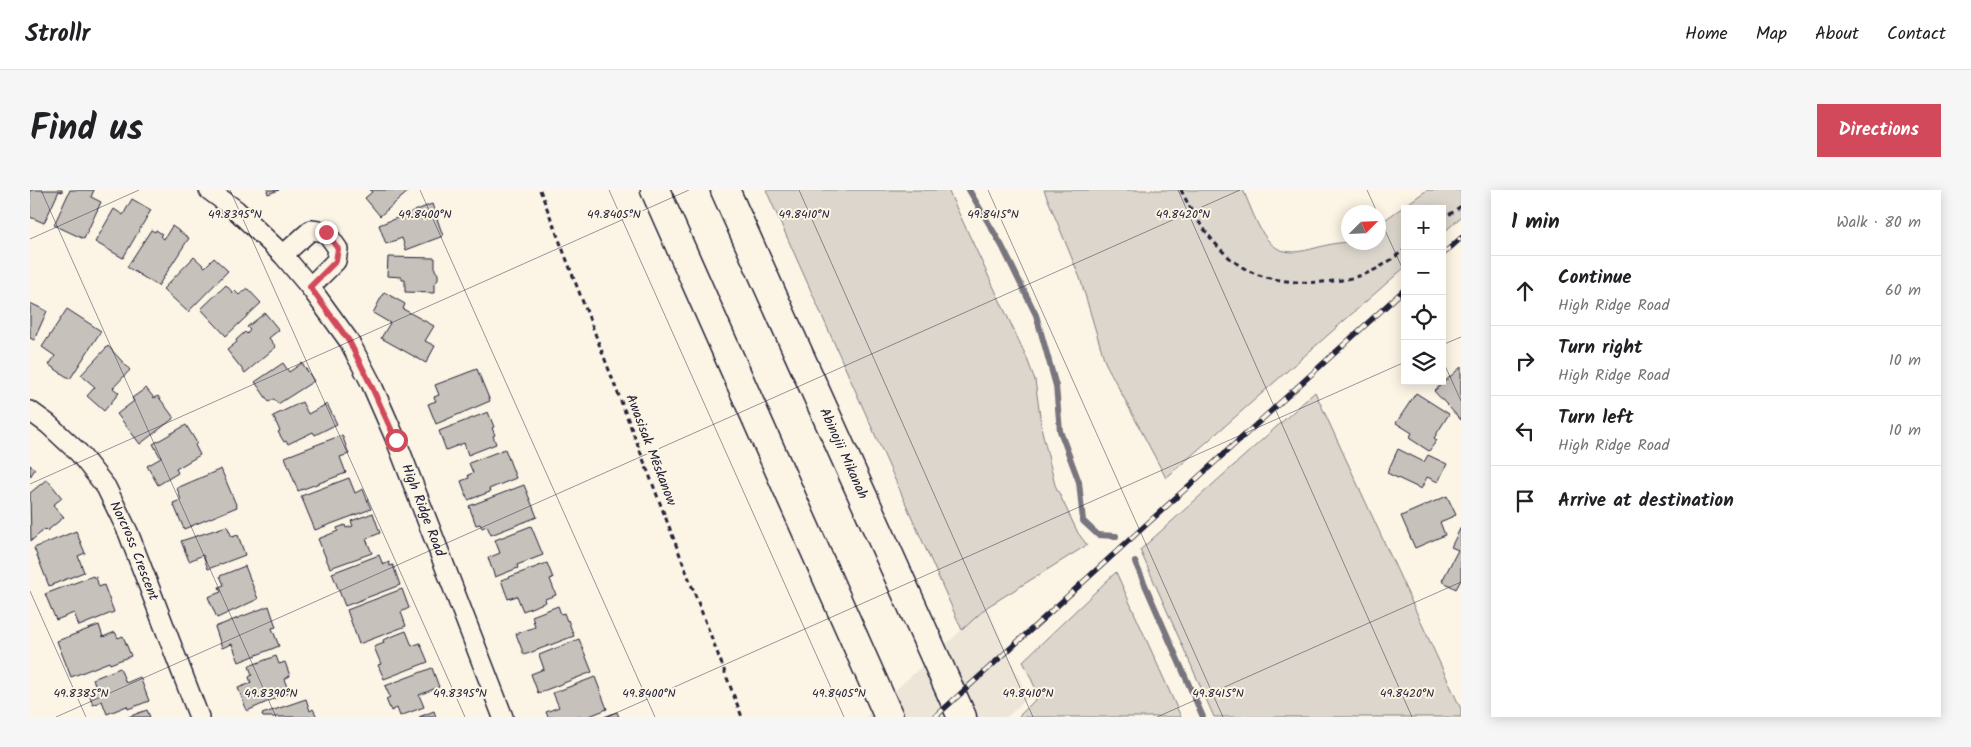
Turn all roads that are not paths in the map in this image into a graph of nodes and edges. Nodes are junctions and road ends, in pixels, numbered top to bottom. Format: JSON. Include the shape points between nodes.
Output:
{"nodes":[{"id":1,"x":209,"y":190,"type":"edge"},
{"id":2,"x":655,"y":190,"type":"edge"},
{"id":3,"x":725,"y":190,"type":"edge"},
{"id":4,"x":283,"y":254,"type":"junction"},
{"id":5,"x":310,"y":287,"type":"junction"},
{"id":6,"x":30,"y":411,"type":"edge"},
{"id":7,"x":199,"y":717,"type":"edge"},
{"id":8,"x":503,"y":717,"type":"edge"},
{"id":9,"x":889,"y":717,"type":"edge"},
{"id":10,"x":962,"y":717,"type":"edge"}],
"edges":[{"from":1,"to":4,"type":"street","name":"High Ridge Road","via":[[236,210]]},
{"from":2,"to":9,"type":"main road"},
{"from":3,"to":10,"type":"main road","name":"Abinojii Mikanah"},
{"from":4,"to":5,"type":"street","name":"High Ridge Road"},
{"from":4,"to":5,"type":"street","via":[[311,230],[326,232],[338,249],[336,261]]},
{"from":5,"to":8,"type":"street","name":"High Ridge Road","via":[[349,341],[396,440]]},
{"from":6,"to":7,"type":"street","name":"Norcross Crescent","via":[[79,453],[106,487],[128,532]]}]}
